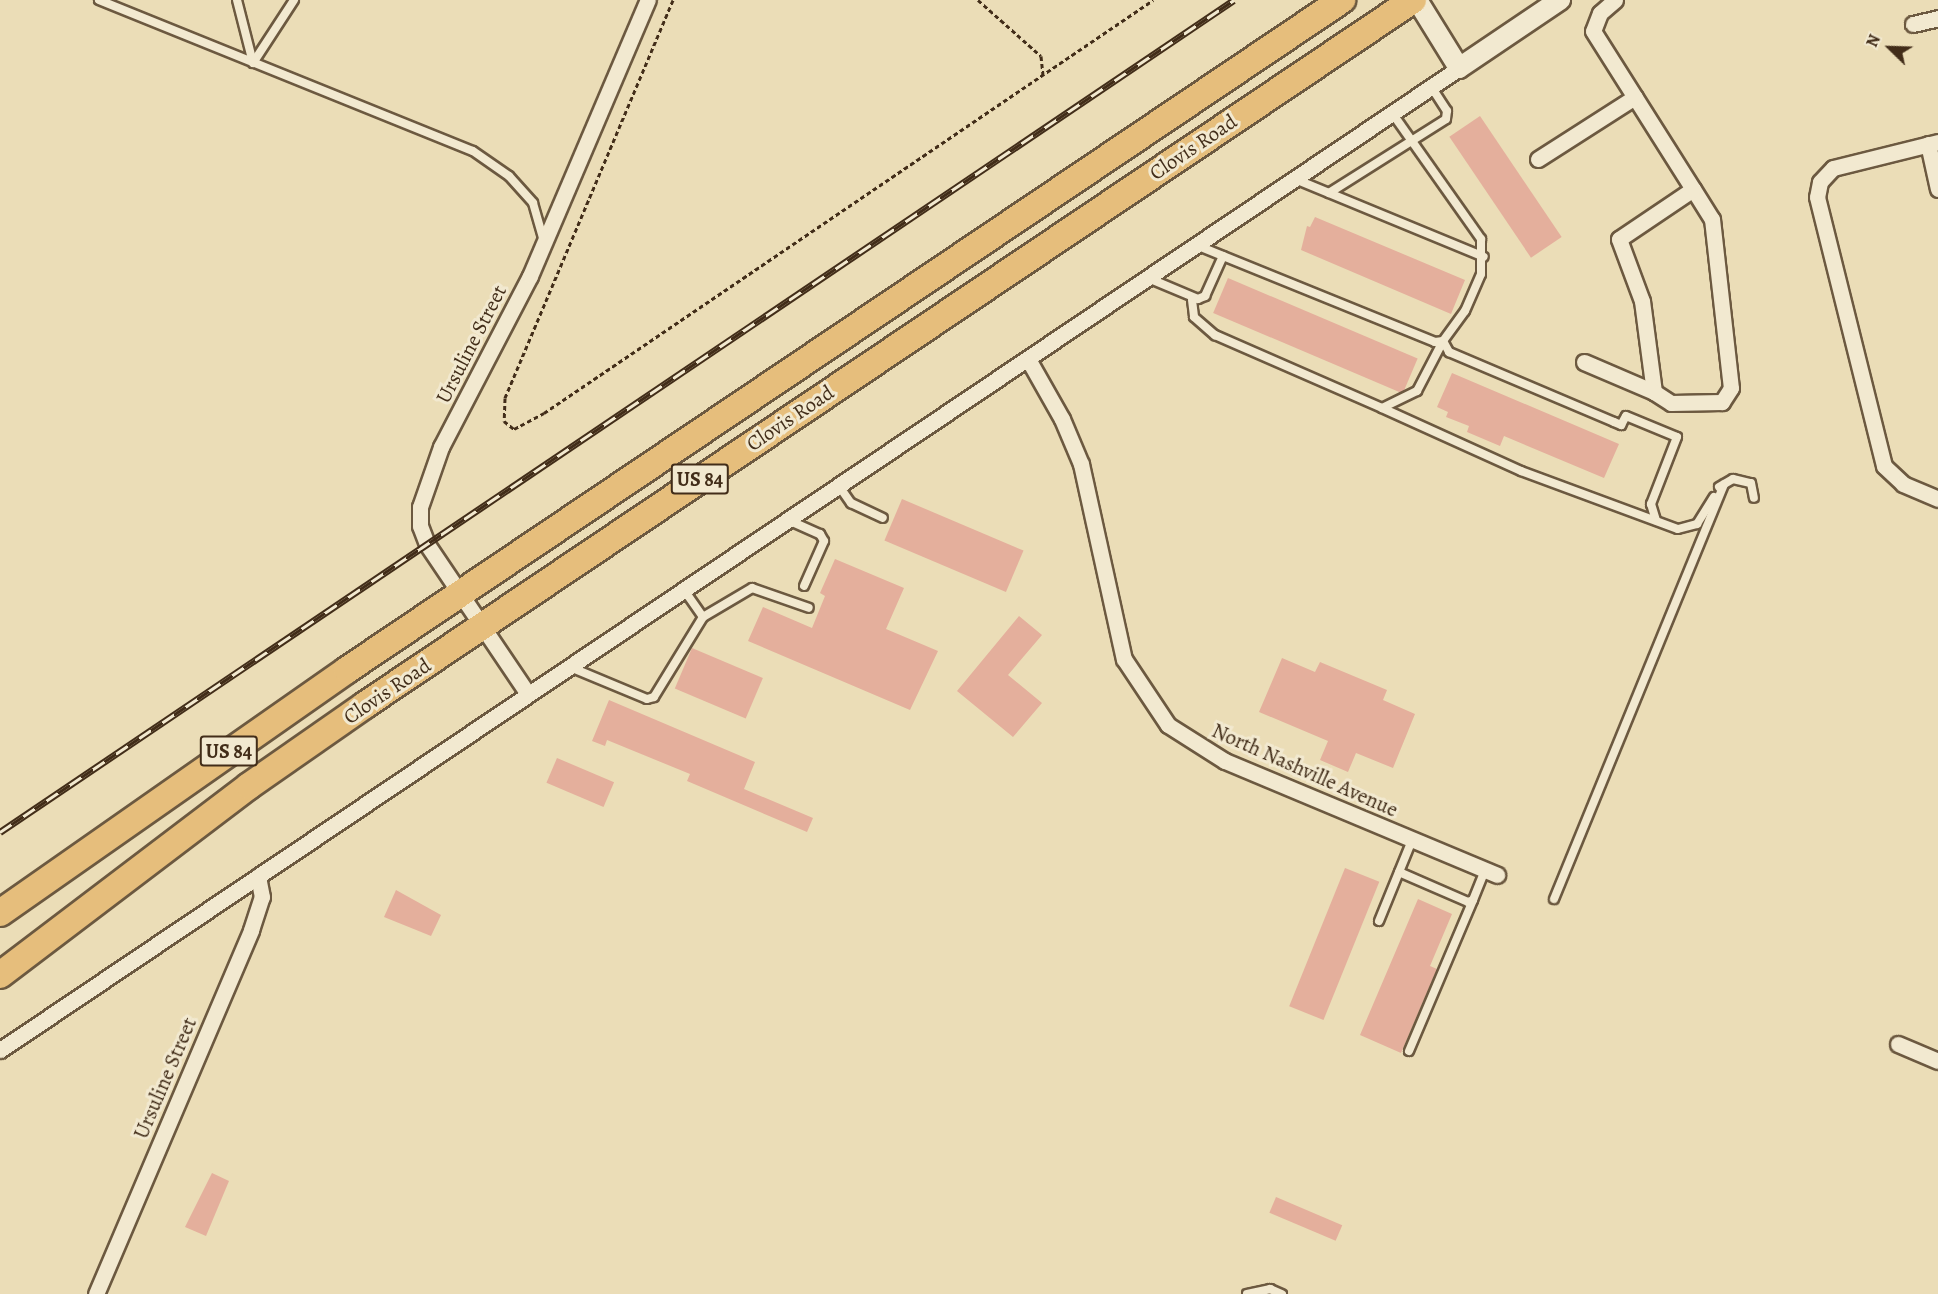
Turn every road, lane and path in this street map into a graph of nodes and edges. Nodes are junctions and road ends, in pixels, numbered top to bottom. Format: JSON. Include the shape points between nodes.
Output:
{"nodes":[{"id":1,"x":99,"y":0,"type":"edge"},
{"id":2,"x":237,"y":0,"type":"edge"},
{"id":3,"x":294,"y":0,"type":"edge"},
{"id":4,"x":648,"y":0,"type":"edge"},
{"id":5,"x":673,"y":0,"type":"edge"},
{"id":6,"x":978,"y":0,"type":"edge"},
{"id":7,"x":1153,"y":0,"type":"edge"},
{"id":8,"x":1342,"y":0,"type":"edge"},
{"id":9,"x":1415,"y":0,"type":"edge"},
{"id":10,"x":1560,"y":0,"type":"edge"},
{"id":11,"x":1615,"y":0,"type":"edge"},
{"id":12,"x":1938,"y":18,"type":"edge"},
{"id":13,"x":1913,"y":24,"type":"dead end"},
{"id":14,"x":253,"y":63,"type":"junction"},
{"id":15,"x":1460,"y":68,"type":"junction"},
{"id":16,"x":1043,"y":75,"type":"junction"},
{"id":17,"x":1431,"y":86,"type":"junction"},
{"id":18,"x":1635,"y":97,"type":"junction"},
{"id":19,"x":1392,"y":113,"type":"junction"},
{"id":20,"x":1411,"y":139,"type":"junction"},
{"id":21,"x":1933,"y":143,"type":"edge"},
{"id":22,"x":1538,"y":159,"type":"dead end"},
{"id":23,"x":1293,"y":178,"type":"junction"},
{"id":24,"x":1694,"y":189,"type":"junction"},
{"id":25,"x":1938,"y":189,"type":"edge"},
{"id":26,"x":1329,"y":193,"type":"junction"},
{"id":27,"x":544,"y":242,"type":"junction"},
{"id":28,"x":1195,"y":245,"type":"junction"},
{"id":29,"x":1223,"y":256,"type":"junction"},
{"id":30,"x":1484,"y":257,"type":"junction"},
{"id":31,"x":1147,"y":278,"type":"junction"},
{"id":32,"x":1192,"y":300,"type":"junction"},
{"id":33,"x":1443,"y":341,"type":"junction"},
{"id":34,"x":1028,"y":359,"type":"junction"},
{"id":35,"x":1584,"y":362,"type":"dead end"},
{"id":36,"x":1654,"y":392,"type":"junction"},
{"id":37,"x":1382,"y":408,"type":"junction"},
{"id":38,"x":1724,"y":484,"type":"junction"},
{"id":39,"x":838,"y":486,"type":"junction"},
{"id":40,"x":1754,"y":498,"type":"dead end"},
{"id":41,"x":1938,"y":499,"type":"edge"},
{"id":42,"x":883,"y":518,"type":"dead end"},
{"id":43,"x":788,"y":520,"type":"junction"},
{"id":44,"x":1656,"y":520,"type":"junction"},
{"id":45,"x":804,"y":586,"type":"dead end"},
{"id":46,"x":684,"y":590,"type":"junction"},
{"id":47,"x":462,"y":595,"type":"junction"},
{"id":48,"x":809,"y":608,"type":"dead end"},
{"id":49,"x":703,"y":617,"type":"junction"},
{"id":50,"x":482,"y":627,"type":"junction"},
{"id":51,"x":569,"y":666,"type":"junction"},
{"id":52,"x":528,"y":694,"type":"junction"},
{"id":53,"x":1412,"y":840,"type":"junction"},
{"id":54,"x":1399,"y":872,"type":"junction"},
{"id":55,"x":1491,"y":872,"type":"joint"},
{"id":56,"x":258,"y":876,"type":"junction"},
{"id":57,"x":1554,"y":899,"type":"dead end"},
{"id":58,"x":1473,"y":900,"type":"junction"},
{"id":59,"x":0,"y":913,"type":"edge"},
{"id":60,"x":1379,"y":921,"type":"dead end"},
{"id":61,"x":0,"y":975,"type":"edge"},
{"id":62,"x":1898,"y":1044,"type":"dead end"},
{"id":63,"x":0,"y":1050,"type":"edge"},
{"id":64,"x":1409,"y":1051,"type":"dead end"},
{"id":65,"x":1938,"y":1061,"type":"edge"},
{"id":66,"x":96,"y":1294,"type":"edge"},
{"id":67,"x":1247,"y":1294,"type":"edge"},
{"id":68,"x":1282,"y":1294,"type":"edge"}],
"edges":[{"from":1,"to":14,"type":"lane"},
{"from":2,"to":14,"type":"lane"},
{"from":3,"to":14,"type":"lane"},
{"from":4,"to":27,"type":"street","name":"Ursuline Street"},
{"from":5,"to":16,"type":"path","via":[[505,398],[504,421],[514,429],[544,413]]},
{"from":6,"to":16,"type":"path","via":[[1041,56]]},
{"from":7,"to":16,"type":"path"},
{"from":8,"to":47,"type":"highway","name":"Clovis Road","number":"US 84"},
{"from":9,"to":15,"type":"street"},
{"from":9,"to":50,"type":"highway","name":"Clovis Road","number":"US 84"},
{"from":10,"to":15,"type":"street"},
{"from":11,"to":18,"type":"street","via":[[1600,13],[1593,31]]},
{"from":12,"to":13,"type":"street"},
{"from":14,"to":27,"type":"lane","via":[[473,151],[509,176],[532,203]]},
{"from":15,"to":17,"type":"street"},
{"from":17,"to":19,"type":"street"},
{"from":17,"to":20,"type":"lane","via":[[1448,114]]},
{"from":18,"to":22,"type":"street"},
{"from":18,"to":24,"type":"street"},
{"from":19,"to":20,"type":"lane"},
{"from":19,"to":23,"type":"street"},
{"from":20,"to":26,"type":"lane"},
{"from":20,"to":30,"type":"lane","via":[[1479,232]]},
{"from":21,"to":25,"type":"street"},
{"from":21,"to":41,"type":"street","via":[[1833,168],[1820,182],[1817,197],[1884,466],[1903,484]]},
{"from":23,"to":26,"type":"lane"},
{"from":23,"to":28,"type":"street"},
{"from":24,"to":36,"type":"street","via":[[1620,239],[1642,301]]},
{"from":24,"to":36,"type":"street","via":[[1713,219],[1731,388],[1722,402],[1671,403]]},
{"from":26,"to":30,"type":"lane"},
{"from":27,"to":47,"type":"street","name":"Ursuline Street","via":[[441,447],[420,507],[420,526],[427,544]]},
{"from":28,"to":29,"type":"lane"},
{"from":28,"to":31,"type":"street"},
{"from":29,"to":32,"type":"lane","via":[[1205,296]]},
{"from":29,"to":33,"type":"lane","via":[[1435,342]]},
{"from":30,"to":33,"type":"lane","via":[[1465,310]]},
{"from":31,"to":32,"type":"lane"},
{"from":31,"to":34,"type":"street"},
{"from":32,"to":37,"type":"lane","via":[[1194,317],[1215,335]]},
{"from":33,"to":37,"type":"lane","via":[[1417,391]]},
{"from":33,"to":44,"type":"lane","via":[[1449,352],[1620,425],[1626,416],[1677,436],[1651,504]]},
{"from":34,"to":39,"type":"street"},
{"from":34,"to":53,"type":"street","name":"North Nashville Avenue","via":[[1074,445],[1121,649],[1154,709],[1194,745],[1225,761]]},
{"from":35,"to":36,"type":"street"},
{"from":37,"to":44,"type":"lane","via":[[1521,471]]},
{"from":38,"to":40,"type":"lane","via":[[1733,479],[1751,483]]},
{"from":38,"to":44,"type":"lane","via":[[1690,529],[1678,529]]},
{"from":38,"to":57,"type":"lane"},
{"from":39,"to":42,"type":"lane","via":[[851,502]]},
{"from":39,"to":43,"type":"street"},
{"from":43,"to":45,"type":"lane","via":[[820,534],[824,542]]},
{"from":43,"to":46,"type":"street"},
{"from":46,"to":49,"type":"lane"},
{"from":46,"to":51,"type":"street"},
{"from":47,"to":50,"type":"street","name":"Ursuline Street"},
{"from":47,"to":59,"type":"highway","name":"Clovis Road","number":"US 84","via":[[264,727]]},
{"from":48,"to":49,"type":"lane","via":[[752,588]]},
{"from":49,"to":51,"type":"lane","via":[[651,699]]},
{"from":50,"to":52,"type":"street","name":"Ursuline Street"},
{"from":50,"to":61,"type":"highway","name":"Clovis Road","number":"US 84","via":[[249,786]]},
{"from":51,"to":52,"type":"street"},
{"from":52,"to":56,"type":"street"},
{"from":53,"to":54,"type":"lane"},
{"from":53,"to":55,"type":"street","name":"North Nashville Avenue"},
{"from":54,"to":58,"type":"lane","via":[[1468,902]]},
{"from":54,"to":60,"type":"lane"},
{"from":55,"to":58,"type":"lane"},
{"from":56,"to":63,"type":"street"},
{"from":56,"to":66,"type":"street","name":"Ursuline Street","via":[[262,897],[251,930]]},
{"from":58,"to":64,"type":"lane"},
{"from":62,"to":65,"type":"street"},
{"from":67,"to":68,"type":"lane","via":[[1270,1289]]}]}
